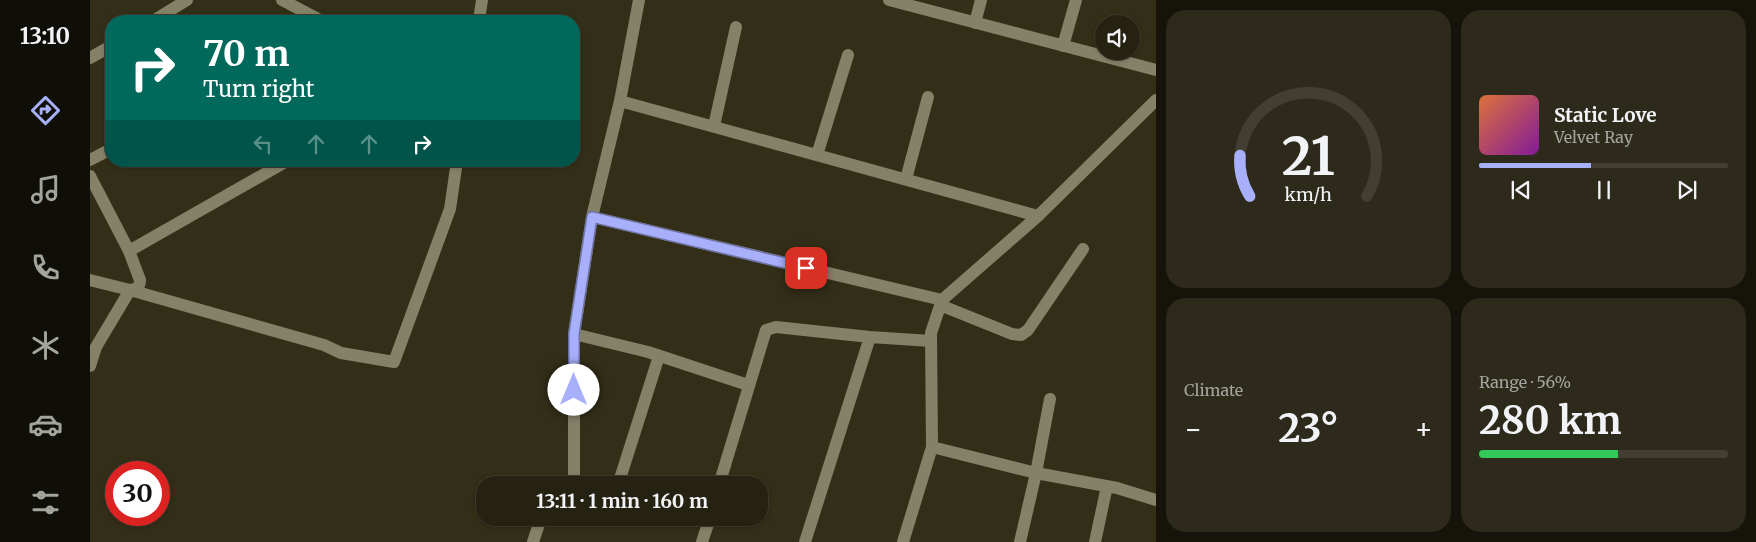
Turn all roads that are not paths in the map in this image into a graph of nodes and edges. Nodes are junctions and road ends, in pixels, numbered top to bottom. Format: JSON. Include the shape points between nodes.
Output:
{"nodes":[{"id":1,"x":187,"y":0,"type":"edge"},
{"id":2,"x":282,"y":0,"type":"edge"},
{"id":3,"x":482,"y":0,"type":"edge"},
{"id":4,"x":639,"y":0,"type":"edge"},
{"id":5,"x":981,"y":0,"type":"edge"},
{"id":6,"x":1076,"y":0,"type":"edge"},
{"id":7,"x":896,"y":1,"type":"edge"},
{"id":8,"x":163,"y":15,"type":"edge"},
{"id":9,"x":311,"y":15,"type":"edge"},
{"id":10,"x":480,"y":15,"type":"edge"},
{"id":11,"x":975,"y":23,"type":"junction"},
{"id":12,"x":736,"y":27,"type":"dead end"},
{"id":13,"x":1063,"y":46,"type":"junction"},
{"id":14,"x":105,"y":49,"type":"edge"},
{"id":15,"x":848,"y":55,"type":"dead end"},
{"id":16,"x":90,"y":58,"type":"edge"},
{"id":17,"x":1156,"y":70,"type":"edge"},
{"id":18,"x":928,"y":97,"type":"dead end"},
{"id":19,"x":1156,"y":100,"type":"edge"},
{"id":20,"x":620,"y":101,"type":"junction"},
{"id":21,"x":714,"y":126,"type":"junction"},
{"id":22,"x":105,"y":152,"type":"edge"},
{"id":23,"x":817,"y":155,"type":"junction"},
{"id":24,"x":90,"y":160,"type":"edge"},
{"id":25,"x":276,"y":167,"type":"edge"},
{"id":26,"x":456,"y":167,"type":"edge"},
{"id":27,"x":90,"y":176,"type":"edge"},
{"id":28,"x":906,"y":179,"type":"junction"},
{"id":29,"x":1038,"y":216,"type":"junction"},
{"id":30,"x":592,"y":217,"type":"junction"},
{"id":31,"x":1083,"y":249,"type":"dead end"},
{"id":32,"x":129,"y":251,"type":"junction"},
{"id":33,"x":90,"y":280,"type":"edge"},
{"id":34,"x":130,"y":290,"type":"junction"},
{"id":35,"x":941,"y":303,"type":"junction"},
{"id":36,"x":574,"y":334,"type":"junction"},
{"id":37,"x":870,"y":337,"type":"junction"},
{"id":38,"x":931,"y":341,"type":"junction"},
{"id":39,"x":659,"y":356,"type":"junction"},
{"id":40,"x":90,"y":366,"type":"edge"},
{"id":41,"x":748,"y":386,"type":"junction"},
{"id":42,"x":1050,"y":399,"type":"dead end"},
{"id":43,"x":932,"y":447,"type":"junction"},
{"id":44,"x":1036,"y":473,"type":"junction"},
{"id":45,"x":574,"y":476,"type":"edge"},
{"id":46,"x":621,"y":476,"type":"edge"},
{"id":47,"x":722,"y":476,"type":"edge"},
{"id":48,"x":1107,"y":486,"type":"junction"},
{"id":49,"x":1156,"y":500,"type":"edge"},
{"id":50,"x":538,"y":526,"type":"edge"},
{"id":51,"x":707,"y":526,"type":"edge"},
{"id":52,"x":533,"y":542,"type":"edge"},
{"id":53,"x":702,"y":542,"type":"edge"},
{"id":54,"x":805,"y":542,"type":"edge"},
{"id":55,"x":904,"y":542,"type":"edge"},
{"id":56,"x":1020,"y":542,"type":"edge"},
{"id":57,"x":1095,"y":542,"type":"edge"}],
"edges":[{"from":1,"to":8,"type":"street"},
{"from":2,"to":9,"type":"street"},
{"from":3,"to":10,"type":"street"},
{"from":4,"to":20,"type":"street"},
{"from":5,"to":11,"type":"street"},
{"from":6,"to":13,"type":"street"},
{"from":7,"to":11,"type":"street"},
{"from":11,"to":13,"type":"street"},
{"from":12,"to":21,"type":"street"},
{"from":13,"to":17,"type":"street"},
{"from":14,"to":16,"type":"street"},
{"from":15,"to":23,"type":"street"},
{"from":18,"to":28,"type":"street"},
{"from":19,"to":29,"type":"street"},
{"from":20,"to":21,"type":"street"},
{"from":20,"to":30,"type":"street"},
{"from":21,"to":23,"type":"street"},
{"from":22,"to":24,"type":"street"},
{"from":23,"to":28,"type":"street"},
{"from":25,"to":32,"type":"street"},
{"from":26,"to":34,"type":"street","via":[[450,209],[394,362],[342,354],[324,345]]},
{"from":27,"to":32,"type":"street"},
{"from":28,"to":29,"type":"street"},
{"from":29,"to":35,"type":"street"},
{"from":30,"to":35,"type":"street"},
{"from":30,"to":36,"type":"street"},
{"from":31,"to":35,"type":"street","via":[[1028,330],[1021,335]]},
{"from":32,"to":34,"type":"street","via":[[140,280],[136,289]]},
{"from":33,"to":34,"type":"street"},
{"from":34,"to":40,"type":"street","via":[[96,347]]},
{"from":35,"to":38,"type":"street"},
{"from":36,"to":39,"type":"street"},
{"from":36,"to":45,"type":"street"},
{"from":37,"to":38,"type":"street"},
{"from":37,"to":41,"type":"street","via":[[776,326],[766,330]]},
{"from":37,"to":54,"type":"street"},
{"from":38,"to":43,"type":"street"},
{"from":39,"to":41,"type":"street"},
{"from":39,"to":46,"type":"street"},
{"from":41,"to":47,"type":"street"},
{"from":42,"to":44,"type":"street"},
{"from":43,"to":44,"type":"street"},
{"from":43,"to":55,"type":"street"},
{"from":44,"to":48,"type":"street"},
{"from":44,"to":56,"type":"street"},
{"from":48,"to":49,"type":"street"},
{"from":48,"to":57,"type":"street"},
{"from":50,"to":52,"type":"street"},
{"from":51,"to":53,"type":"street"}]}
